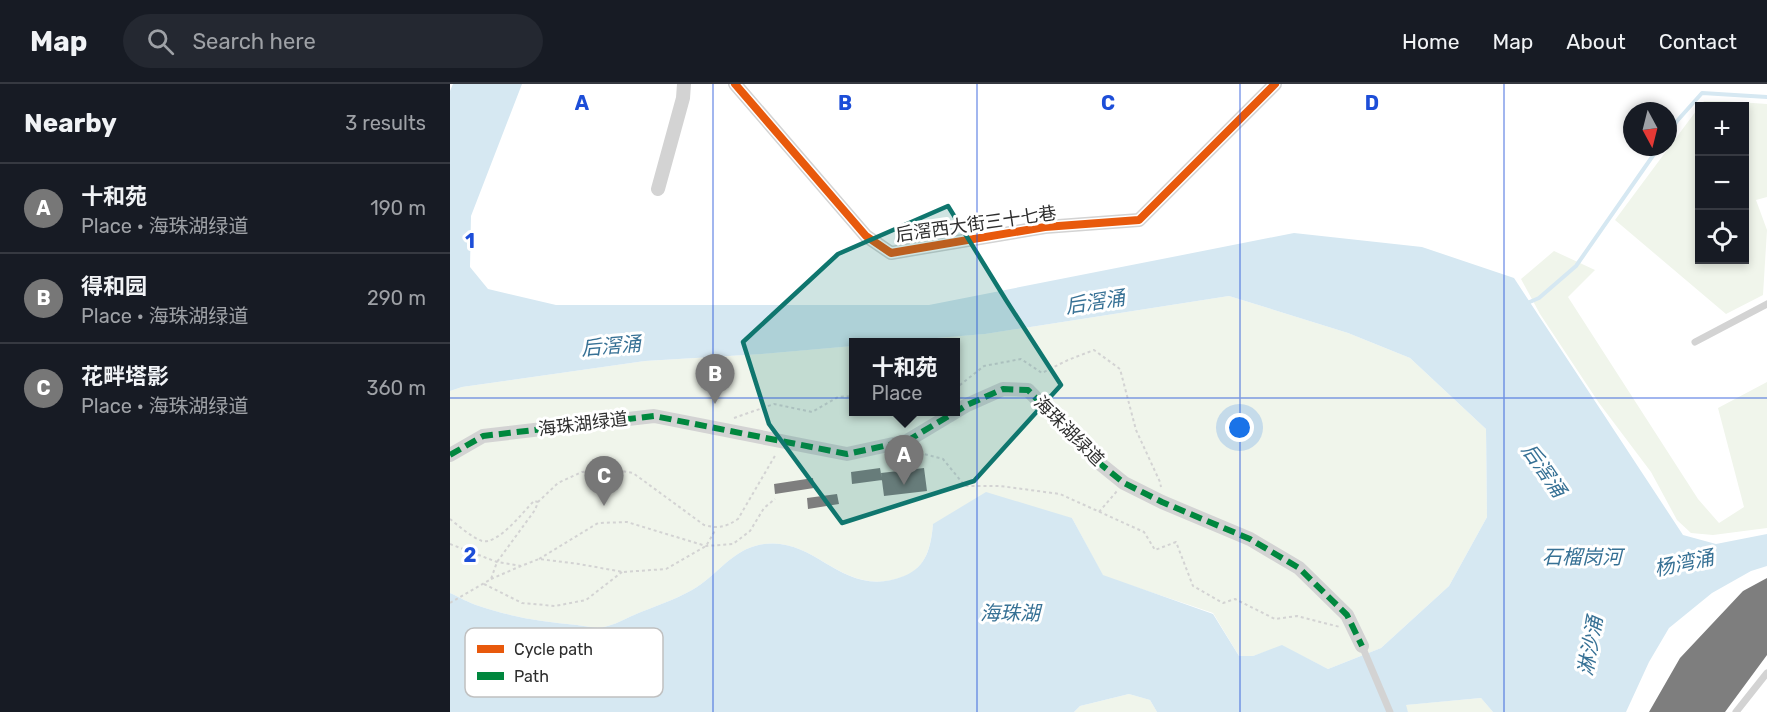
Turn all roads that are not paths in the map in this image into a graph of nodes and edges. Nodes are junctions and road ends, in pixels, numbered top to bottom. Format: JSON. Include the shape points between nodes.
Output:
{"nodes":[{"id":1,"x":684,"y":84,"type":"edge"},
{"id":2,"x":735,"y":84,"type":"edge"},
{"id":3,"x":1275,"y":84,"type":"edge"},
{"id":4,"x":658,"y":189,"type":"dead end"},
{"id":5,"x":1767,"y":304,"type":"edge"},
{"id":6,"x":1695,"y":342,"type":"dead end"},
{"id":7,"x":960,"y":409,"type":"edge"},
{"id":8,"x":949,"y":416,"type":"edge"},
{"id":9,"x":450,"y":455,"type":"edge"},
{"id":10,"x":1362,"y":646,"type":"joint"},
{"id":11,"x":1767,"y":673,"type":"edge"},
{"id":12,"x":1390,"y":712,"type":"edge"},
{"id":13,"x":1736,"y":712,"type":"edge"}],
"edges":[{"from":1,"to":4,"type":"street"},
{"from":2,"to":3,"type":"street","name":"后滘西大街三十七巷","via":[[866,236],[891,253],[1046,227],[1139,220]]},
{"from":5,"to":6,"type":"lane"},
{"from":7,"to":10,"type":"street","name":"海珠湖绿道","via":[[1003,389],[1028,390],[1098,462],[1124,483],[1250,539],[1299,568],[1347,615]]},
{"from":8,"to":9,"type":"street","name":"海珠湖绿道","via":[[907,441],[847,454],[654,416],[483,436]]},
{"from":10,"to":12,"type":"lane"},
{"from":11,"to":13,"type":"lane"}]}
